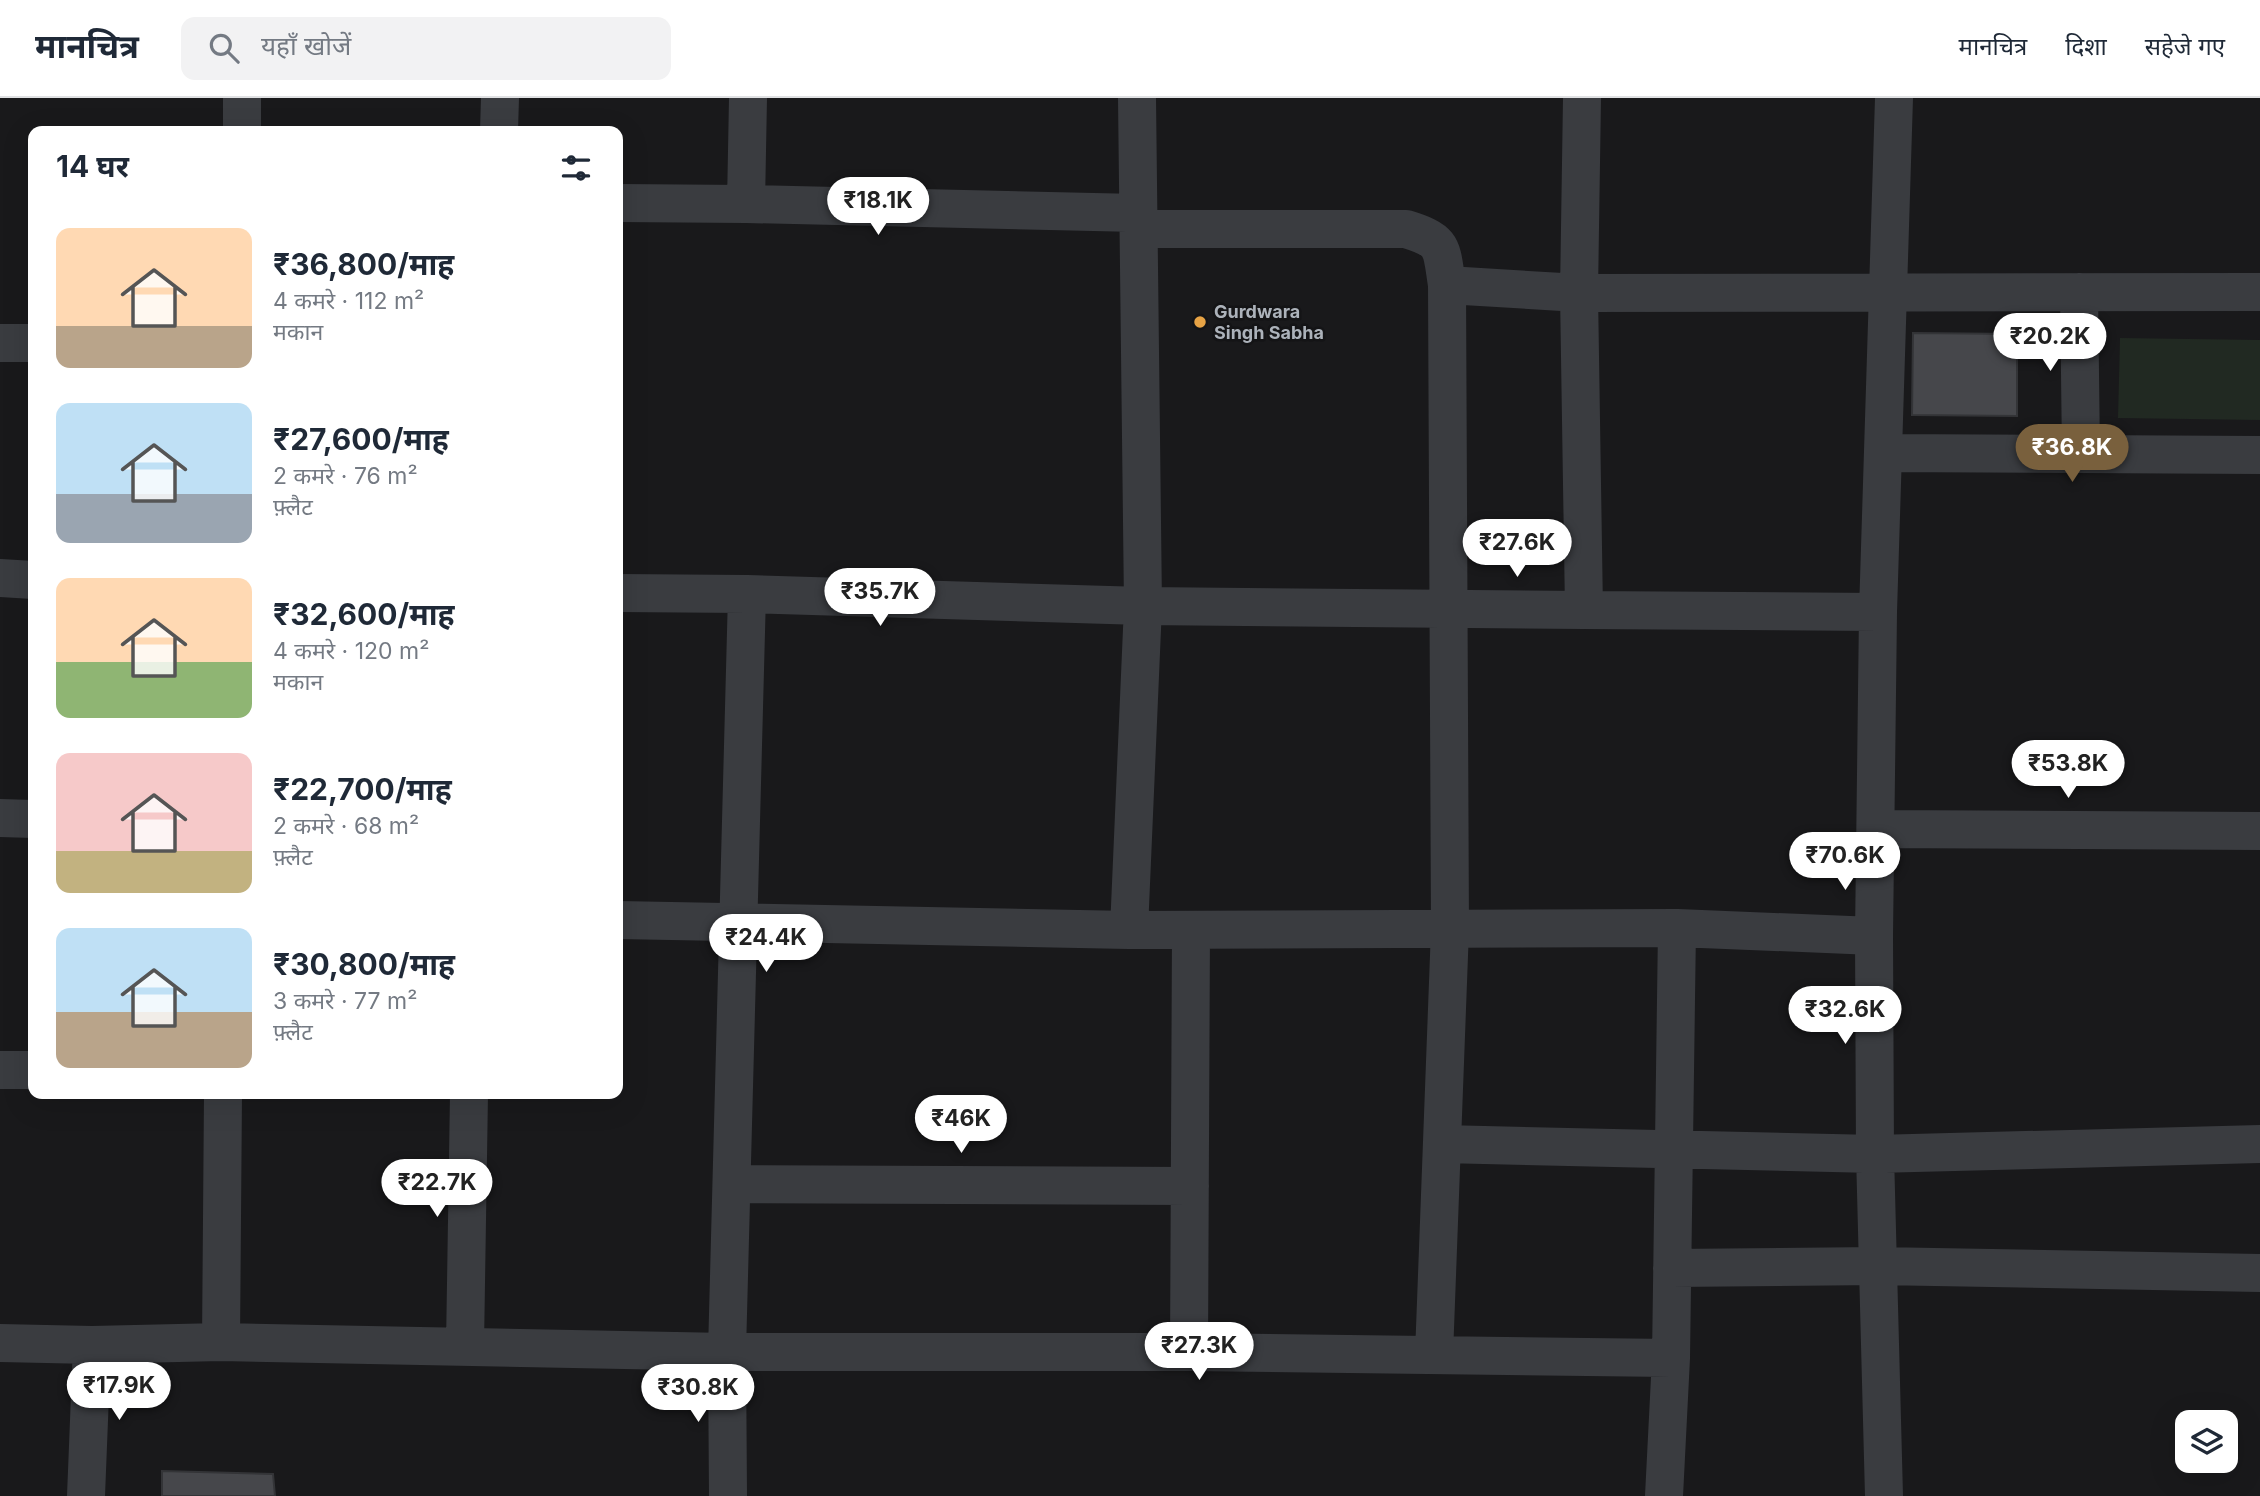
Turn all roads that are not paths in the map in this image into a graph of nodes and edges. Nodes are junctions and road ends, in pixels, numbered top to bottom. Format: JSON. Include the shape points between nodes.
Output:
{"nodes":[{"id":1,"x":242,"y":98,"type":"edge"},
{"id":2,"x":500,"y":98,"type":"edge"},
{"id":3,"x":748,"y":98,"type":"edge"},
{"id":4,"x":1137,"y":98,"type":"edge"},
{"id":5,"x":1582,"y":98,"type":"edge"},
{"id":6,"x":1894,"y":98,"type":"edge"},
{"id":7,"x":242,"y":126,"type":"edge"},
{"id":8,"x":499,"y":126,"type":"edge"},
{"id":9,"x":623,"y":203,"type":"edge"},
{"id":10,"x":746,"y":204,"type":"junction"},
{"id":11,"x":1139,"y":221,"type":"junction"},
{"id":12,"x":1447,"y":285,"type":"junction"},
{"id":13,"x":1889,"y":291,"type":"junction"},
{"id":14,"x":2079,"y":292,"type":"junction"},
{"id":15,"x":2260,"y":292,"type":"edge"},
{"id":16,"x":1579,"y":293,"type":"junction"},
{"id":17,"x":0,"y":343,"type":"edge"},
{"id":18,"x":28,"y":343,"type":"edge"},
{"id":19,"x":1885,"y":453,"type":"junction"},
{"id":20,"x":2081,"y":454,"type":"junction"},
{"id":21,"x":2260,"y":455,"type":"edge"},
{"id":22,"x":0,"y":578,"type":"edge"},
{"id":23,"x":28,"y":580,"type":"edge"},
{"id":24,"x":623,"y":593,"type":"edge"},
{"id":25,"x":747,"y":594,"type":"junction"},
{"id":26,"x":1143,"y":606,"type":"junction"},
{"id":27,"x":1448,"y":608,"type":"junction"},
{"id":28,"x":1584,"y":610,"type":"junction"},
{"id":29,"x":1878,"y":612,"type":"junction"},
{"id":30,"x":0,"y":818,"type":"edge"},
{"id":31,"x":28,"y":819,"type":"edge"},
{"id":32,"x":1876,"y":829,"type":"junction"},
{"id":33,"x":2260,"y":831,"type":"edge"},
{"id":34,"x":623,"y":920,"type":"edge"},
{"id":35,"x":738,"y":923,"type":"junction"},
{"id":36,"x":1677,"y":928,"type":"junction"},
{"id":37,"x":1450,"y":929,"type":"junction"},
{"id":38,"x":1129,"y":930,"type":"junction"},
{"id":39,"x":1191,"y":931,"type":"junction"},
{"id":40,"x":1874,"y":936,"type":"junction"},
{"id":41,"x":0,"y":1070,"type":"edge"},
{"id":42,"x":28,"y":1070,"type":"edge"},
{"id":43,"x":223,"y":1099,"type":"edge"},
{"id":44,"x":469,"y":1099,"type":"edge"},
{"id":45,"x":2260,"y":1143,"type":"edge"},
{"id":46,"x":1441,"y":1144,"type":"junction"},
{"id":47,"x":1674,"y":1148,"type":"junction"},
{"id":48,"x":1875,"y":1154,"type":"junction"},
{"id":49,"x":732,"y":1184,"type":"junction"},
{"id":50,"x":1190,"y":1186,"type":"junction"},
{"id":51,"x":1878,"y":1266,"type":"junction"},
{"id":52,"x":1672,"y":1268,"type":"junction"},
{"id":53,"x":2260,"y":1273,"type":"edge"},
{"id":54,"x":220,"y":1342,"type":"junction"},
{"id":55,"x":0,"y":1343,"type":"edge"},
{"id":56,"x":92,"y":1345,"type":"junction"},
{"id":57,"x":465,"y":1346,"type":"junction"},
{"id":58,"x":727,"y":1352,"type":"junction"},
{"id":59,"x":1189,"y":1352,"type":"junction"},
{"id":60,"x":1434,"y":1355,"type":"junction"},
{"id":61,"x":1671,"y":1358,"type":"junction"},
{"id":62,"x":86,"y":1496,"type":"edge"},
{"id":63,"x":728,"y":1496,"type":"edge"},
{"id":64,"x":1664,"y":1496,"type":"edge"},
{"id":65,"x":1884,"y":1496,"type":"edge"}],
"edges":[{"from":1,"to":7,"type":"street"},
{"from":2,"to":8,"type":"street"},
{"from":3,"to":10,"type":"street"},
{"from":4,"to":11,"type":"street"},
{"from":5,"to":16,"type":"street"},
{"from":6,"to":13,"type":"street"},
{"from":9,"to":10,"type":"street"},
{"from":10,"to":11,"type":"street"},
{"from":11,"to":12,"type":"street","via":[[1406,229],[1429,236],[1441,248]]},
{"from":11,"to":26,"type":"street"},
{"from":12,"to":16,"type":"street"},
{"from":12,"to":27,"type":"street"},
{"from":13,"to":14,"type":"street"},
{"from":13,"to":16,"type":"street"},
{"from":13,"to":19,"type":"street"},
{"from":14,"to":15,"type":"street"},
{"from":14,"to":20,"type":"street"},
{"from":16,"to":28,"type":"street"},
{"from":17,"to":18,"type":"street"},
{"from":19,"to":20,"type":"street"},
{"from":19,"to":29,"type":"street"},
{"from":20,"to":21,"type":"street"},
{"from":22,"to":23,"type":"street"},
{"from":24,"to":25,"type":"street"},
{"from":25,"to":26,"type":"street"},
{"from":25,"to":35,"type":"street"},
{"from":26,"to":27,"type":"street"},
{"from":26,"to":38,"type":"street"},
{"from":27,"to":28,"type":"street"},
{"from":27,"to":37,"type":"street"},
{"from":28,"to":29,"type":"street"},
{"from":29,"to":32,"type":"street"},
{"from":30,"to":31,"type":"street"},
{"from":32,"to":33,"type":"street"},
{"from":32,"to":40,"type":"street"},
{"from":34,"to":35,"type":"street"},
{"from":35,"to":38,"type":"street"},
{"from":35,"to":49,"type":"street"},
{"from":36,"to":37,"type":"street"},
{"from":36,"to":40,"type":"street"},
{"from":36,"to":47,"type":"street"},
{"from":37,"to":39,"type":"street"},
{"from":37,"to":46,"type":"street"},
{"from":38,"to":39,"type":"street"},
{"from":39,"to":50,"type":"street"},
{"from":40,"to":48,"type":"street"},
{"from":41,"to":42,"type":"street"},
{"from":43,"to":54,"type":"street"},
{"from":44,"to":57,"type":"street"},
{"from":45,"to":48,"type":"street"},
{"from":46,"to":47,"type":"street"},
{"from":46,"to":60,"type":"street"},
{"from":47,"to":48,"type":"street"},
{"from":47,"to":52,"type":"street"},
{"from":48,"to":51,"type":"street"},
{"from":49,"to":50,"type":"street"},
{"from":49,"to":58,"type":"street"},
{"from":50,"to":59,"type":"street"},
{"from":51,"to":52,"type":"street"},
{"from":51,"to":53,"type":"street"},
{"from":51,"to":65,"type":"street"},
{"from":52,"to":61,"type":"street"},
{"from":54,"to":56,"type":"street"},
{"from":54,"to":57,"type":"street"},
{"from":55,"to":56,"type":"street"},
{"from":56,"to":62,"type":"street"},
{"from":57,"to":58,"type":"street"},
{"from":58,"to":59,"type":"street"},
{"from":58,"to":63,"type":"street"},
{"from":59,"to":60,"type":"street"},
{"from":60,"to":61,"type":"street"},
{"from":61,"to":64,"type":"street"}]}
